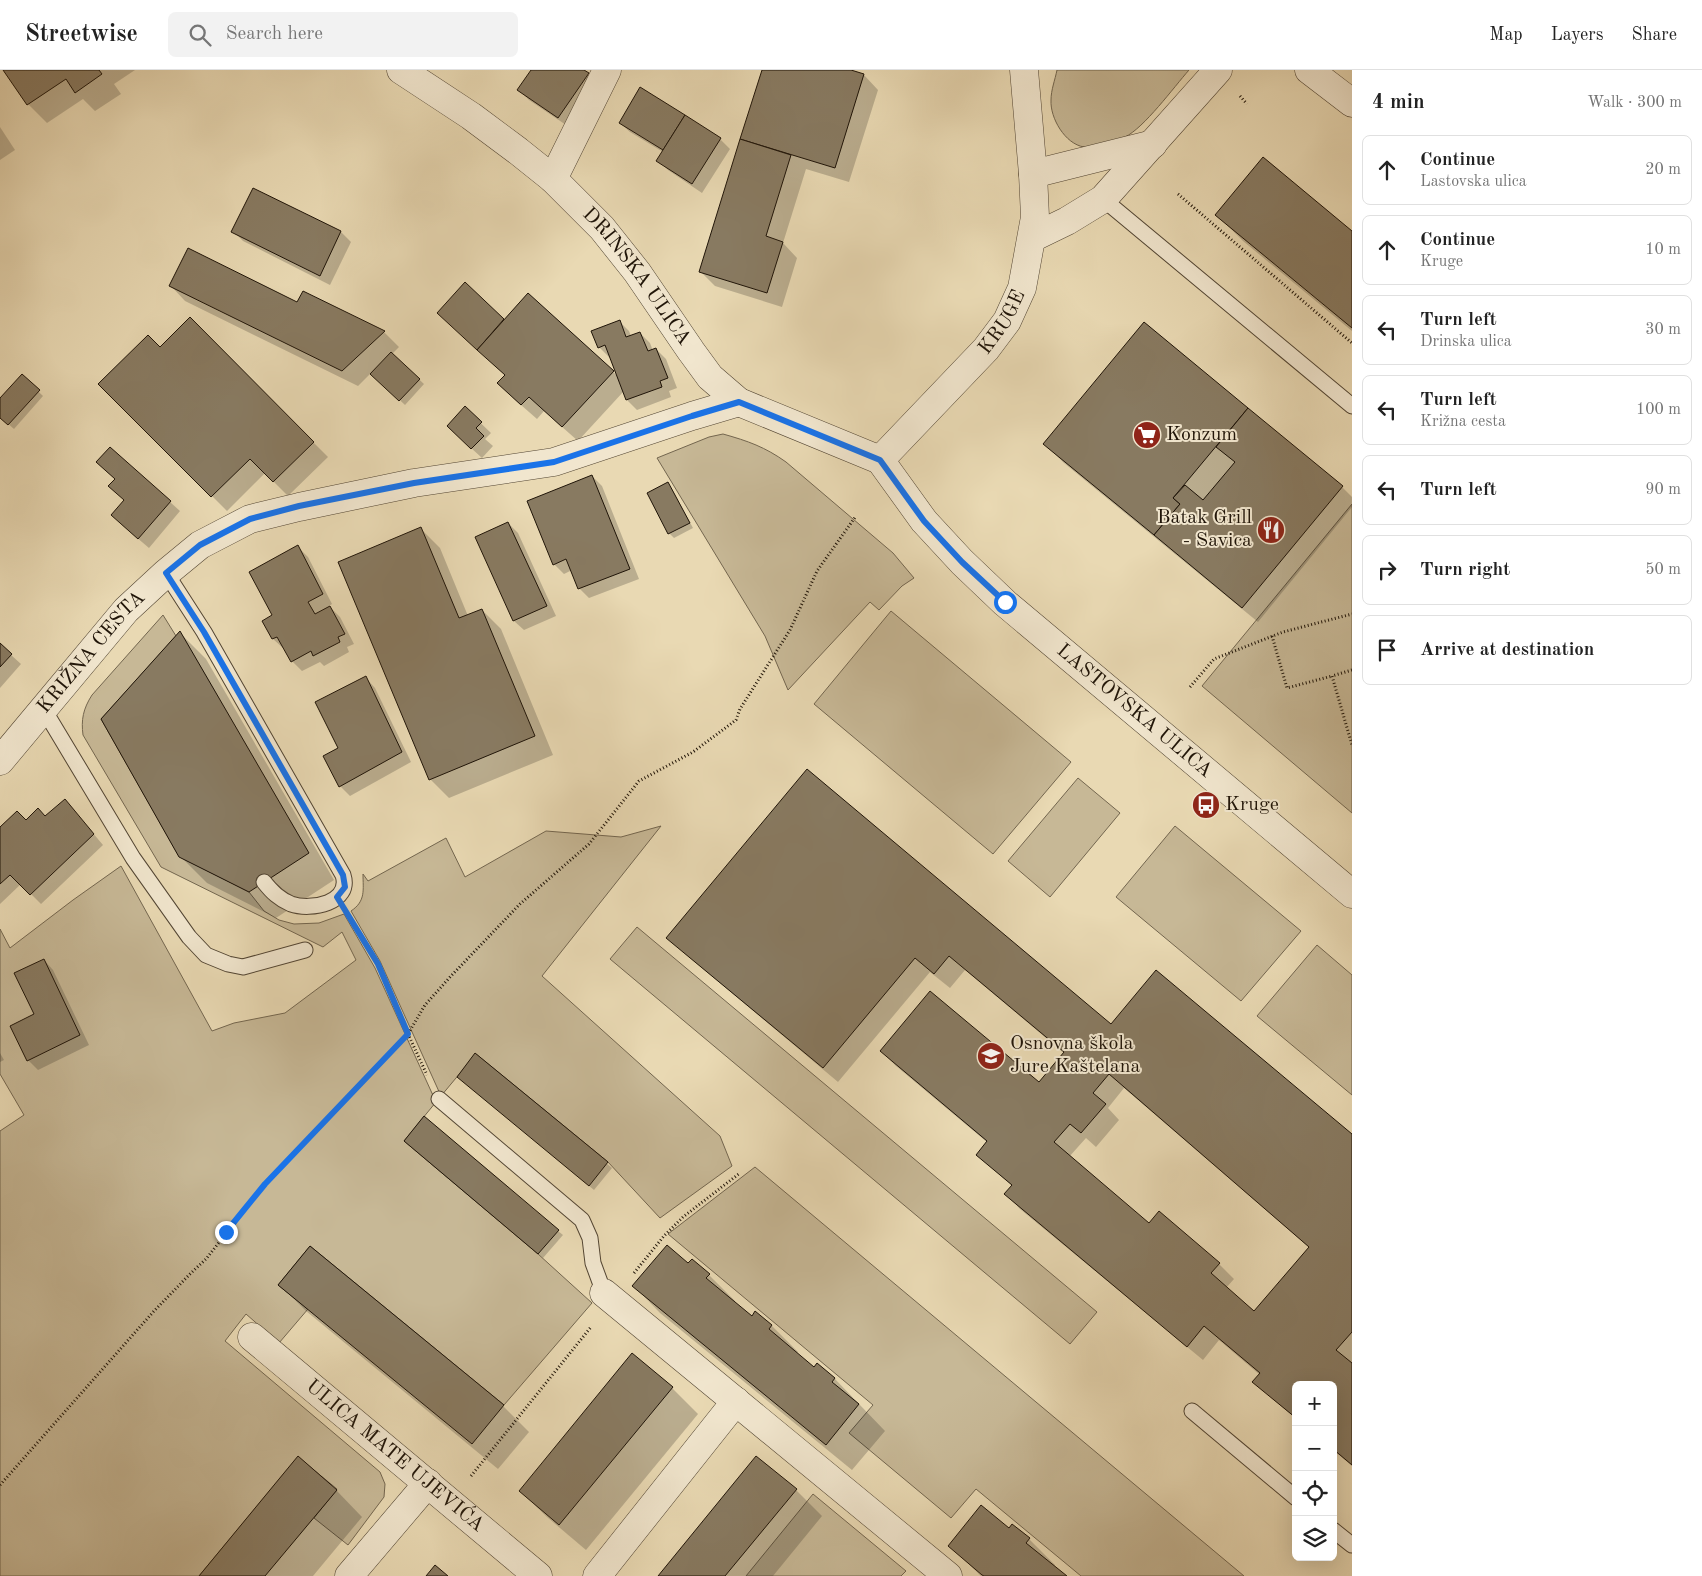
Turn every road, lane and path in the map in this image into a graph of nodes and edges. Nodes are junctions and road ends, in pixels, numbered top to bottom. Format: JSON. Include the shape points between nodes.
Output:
{"nodes":[{"id":1,"x":401,"y":70,"type":"edge"},
{"id":2,"x":608,"y":70,"type":"edge"},
{"id":3,"x":1024,"y":70,"type":"edge"},
{"id":4,"x":1218,"y":70,"type":"edge"},
{"id":5,"x":1309,"y":70,"type":"edge"},
{"id":6,"x":1352,"y":103,"type":"edge"},
{"id":7,"x":1153,"y":144,"type":"junction"},
{"id":8,"x":1034,"y":174,"type":"junction"},
{"id":9,"x":553,"y":179,"type":"junction"},
{"id":10,"x":1178,"y":194,"type":"dead end"},
{"id":11,"x":1103,"y":199,"type":"junction"},
{"id":12,"x":1032,"y":238,"type":"junction"},
{"id":13,"x":1352,"y":344,"type":"edge"},
{"id":14,"x":739,"y":402,"type":"junction"},
{"id":15,"x":1352,"y":406,"type":"edge"},
{"id":16,"x":880,"y":460,"type":"junction"},
{"id":17,"x":856,"y":516,"type":"dead end"},
{"id":18,"x":166,"y":573,"type":"junction"},
{"id":19,"x":1352,"y":614,"type":"edge"},
{"id":20,"x":1272,"y":636,"type":"junction"},
{"id":21,"x":1352,"y":670,"type":"edge"},
{"id":22,"x":1332,"y":676,"type":"junction"},
{"id":23,"x":1190,"y":687,"type":"dead end"},
{"id":24,"x":43,"y":708,"type":"junction"},
{"id":25,"x":1352,"y":745,"type":"edge"},
{"id":26,"x":0,"y":761,"type":"edge"},
{"id":27,"x":264,"y":882,"type":"dead end"},
{"id":28,"x":1352,"y":894,"type":"edge"},
{"id":29,"x":337,"y":897,"type":"junction"},
{"id":30,"x":304,"y":950,"type":"dead end"},
{"id":31,"x":408,"y":1034,"type":"junction"},
{"id":32,"x":439,"y":1099,"type":"joint"},
{"id":33,"x":740,"y":1173,"type":"dead end"},
{"id":34,"x":608,"y":1297,"type":"junction"},
{"id":35,"x":252,"y":1337,"type":"dead end"},
{"id":36,"x":736,"y":1401,"type":"junction"},
{"id":37,"x":1192,"y":1412,"type":"dead end"},
{"id":38,"x":428,"y":1483,"type":"junction"},
{"id":39,"x":0,"y":1485,"type":"edge"},
{"id":40,"x":1292,"y":1495,"type":"edge"},
{"id":41,"x":450,"y":1502,"type":"junction"},
{"id":42,"x":1337,"y":1533,"type":"edge"},
{"id":43,"x":1352,"y":1546,"type":"edge"},
{"id":44,"x":349,"y":1576,"type":"edge"},
{"id":45,"x":538,"y":1576,"type":"edge"},
{"id":46,"x":597,"y":1576,"type":"edge"},
{"id":47,"x":948,"y":1576,"type":"edge"}],
"edges":[{"from":1,"to":9,"type":"street","name":"DRINSKA ULICA","via":[[471,116]]},
{"from":2,"to":9,"type":"street"},
{"from":3,"to":8,"type":"street","name":"KRUGE"},
{"from":4,"to":7,"type":"street"},
{"from":5,"to":6,"type":"street"},
{"from":7,"to":8,"type":"street"},
{"from":7,"to":11,"type":"street"},
{"from":8,"to":12,"type":"street","name":"KRUGE"},
{"from":9,"to":14,"type":"street","name":"DRINSKA ULICA","via":[[602,228],[637,272],[691,352],[710,376]]},
{"from":10,"to":13,"type":"path"},
{"from":11,"to":12,"type":"street"},
{"from":11,"to":15,"type":"lane"},
{"from":12,"to":16,"type":"street","name":"KRUGE","via":[[1022,288],[1007,321],[986,348]]},
{"from":14,"to":16,"type":"street","name":"DRINSKA ULICA"},
{"from":14,"to":18,"type":"street","name":"KRIŽNA CESTA","via":[[554,462],[414,483],[250,519],[200,545]]},
{"from":16,"to":28,"type":"street","name":"LASTOVSKA ULICA","via":[[924,521],[1005,602]]},
{"from":17,"to":31,"type":"path","via":[[817,571],[790,630],[736,720],[693,752],[639,782],[589,844],[520,904],[452,976],[425,1006]]},
{"from":18,"to":24,"type":"street","name":"KRIŽNA CESTA","via":[[126,610]]},
{"from":18,"to":29,"type":"lane","via":[[204,632],[343,875],[345,887]]},
{"from":19,"to":20,"type":"path"},
{"from":20,"to":22,"type":"path","via":[[1287,688]]},
{"from":20,"to":23,"type":"path","via":[[1214,659]]},
{"from":21,"to":22,"type":"path"},
{"from":22,"to":25,"type":"path"},
{"from":24,"to":26,"type":"street","name":"KRIŽNA CESTA"},
{"from":24,"to":30,"type":"lane","via":[[133,858],[189,937],[206,955],[243,967]]},
{"from":27,"to":29,"type":"lane","via":[[282,900],[303,907],[320,906]]},
{"from":29,"to":31,"type":"path","via":[[378,964]]},
{"from":31,"to":32,"type":"path"},
{"from":31,"to":39,"type":"path","via":[[265,1184],[206,1259],[154,1311]]},
{"from":32,"to":34,"type":"lane","via":[[582,1220],[590,1238],[598,1281]]},
{"from":33,"to":34,"type":"path","via":[[684,1217]]},
{"from":34,"to":36,"type":"street"},
{"from":34,"to":41,"type":"path"},
{"from":35,"to":38,"type":"street","name":"ULICA MATE UJEVIĆA"},
{"from":36,"to":46,"type":"street"},
{"from":36,"to":47,"type":"street"},
{"from":37,"to":40,"type":"lane"},
{"from":38,"to":41,"type":"street","name":"ULICA MATE UJEVIĆA"},
{"from":38,"to":44,"type":"street"},
{"from":41,"to":45,"type":"street","name":"ULICA MATE UJEVIĆA"},
{"from":42,"to":43,"type":"lane"}]}
